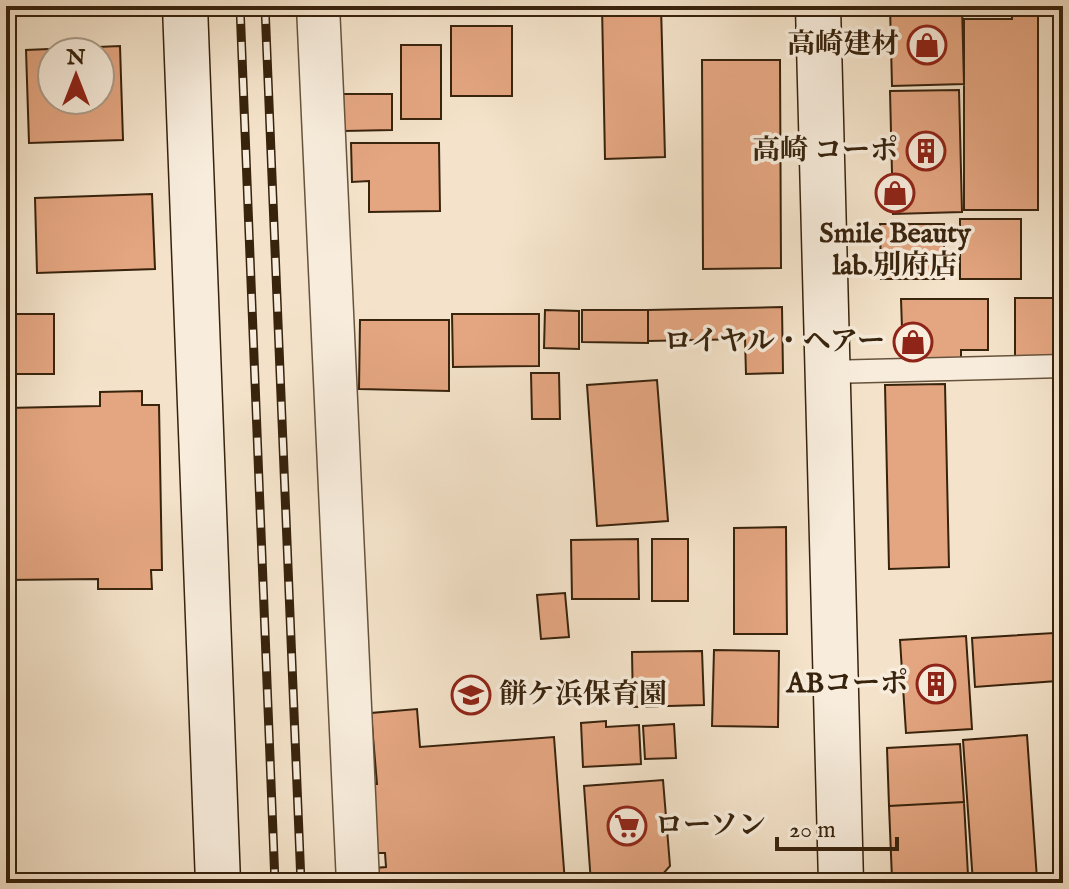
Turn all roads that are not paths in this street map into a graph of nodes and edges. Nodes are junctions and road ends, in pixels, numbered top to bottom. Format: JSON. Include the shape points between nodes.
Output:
{"nodes":[{"id":1,"x":185,"y":6,"type":"edge"},
{"id":2,"x":318,"y":6,"type":"edge"},
{"id":3,"x":818,"y":6,"type":"edge"},
{"id":4,"x":1063,"y":366,"type":"edge"},
{"id":5,"x":828,"y":372,"type":"junction"},
{"id":6,"x":218,"y":883,"type":"edge"},
{"id":7,"x":358,"y":883,"type":"edge"},
{"id":8,"x":841,"y":883,"type":"edge"}],
"edges":[{"from":1,"to":6,"type":"street"},
{"from":2,"to":7,"type":"street"},
{"from":3,"to":5,"type":"street"},
{"from":4,"to":5,"type":"lane"},
{"from":5,"to":8,"type":"street"}]}
